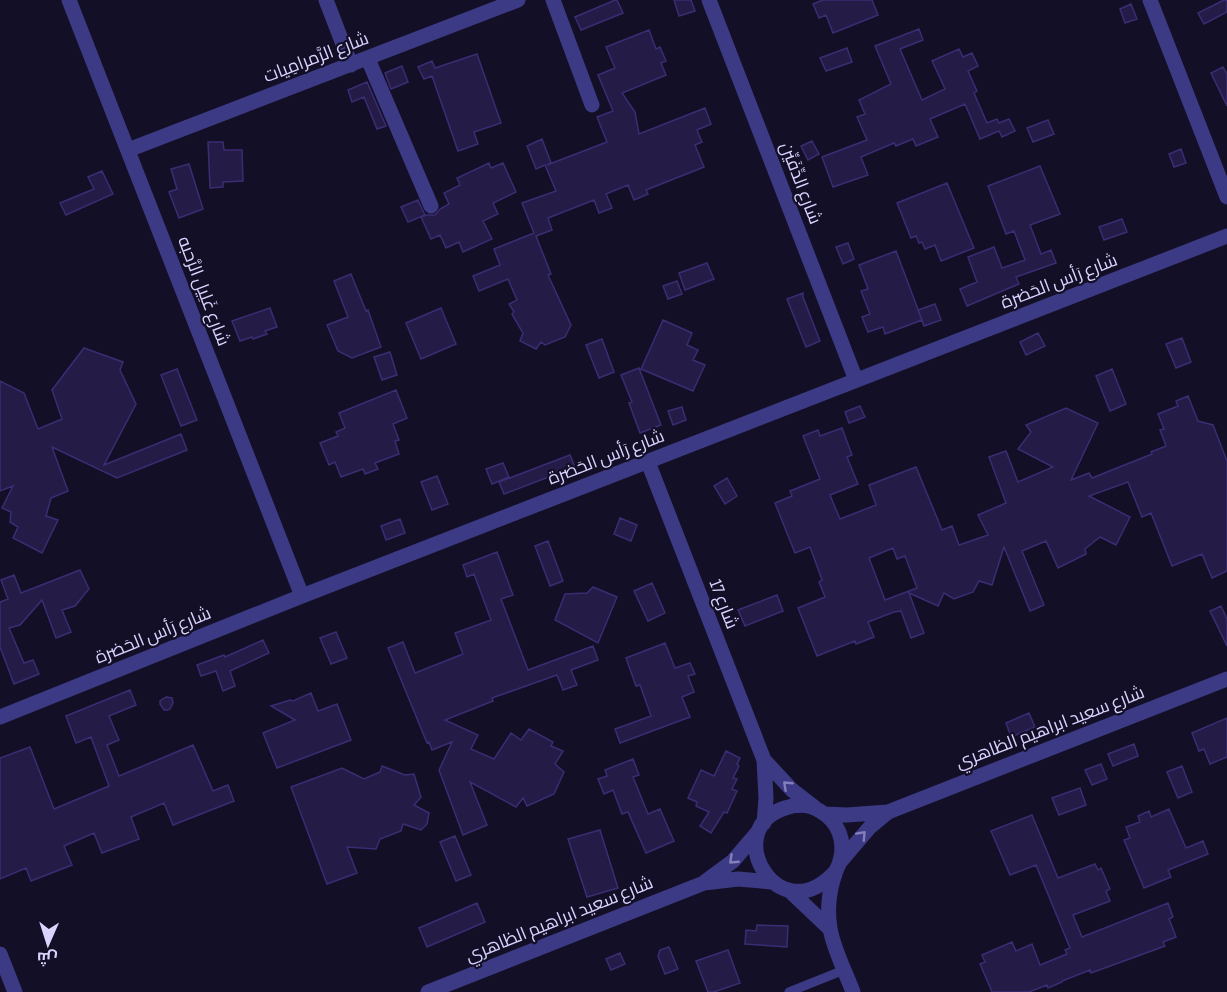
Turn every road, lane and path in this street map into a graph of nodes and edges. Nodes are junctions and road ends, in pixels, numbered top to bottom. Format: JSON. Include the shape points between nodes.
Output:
{"nodes":[{"id":1,"x":69,"y":0,"type":"edge"},
{"id":2,"x":326,"y":0,"type":"edge"},
{"id":3,"x":518,"y":0,"type":"edge"},
{"id":4,"x":553,"y":0,"type":"edge"},
{"id":5,"x":710,"y":0,"type":"edge"},
{"id":6,"x":1150,"y":0,"type":"edge"},
{"id":7,"x":368,"y":59,"type":"junction"},
{"id":8,"x":351,"y":65,"type":"junction"},
{"id":9,"x":592,"y":105,"type":"dead end"},
{"id":10,"x":129,"y":150,"type":"junction"},
{"id":11,"x":1227,"y":197,"type":"edge"},
{"id":12,"x":431,"y":206,"type":"dead end"},
{"id":13,"x":1227,"y":236,"type":"edge"},
{"id":14,"x":856,"y":380,"type":"junction"},
{"id":15,"x":648,"y":462,"type":"junction"},
{"id":16,"x":302,"y":597,"type":"junction"},
{"id":17,"x":1227,"y":679,"type":"edge"},
{"id":18,"x":0,"y":717,"type":"edge"},
{"id":19,"x":764,"y":760,"type":"junction"},
{"id":20,"x":820,"y":811,"type":"junction"},
{"id":21,"x":888,"y":812,"type":"junction"},
{"id":22,"x":760,"y":828,"type":"junction"},
{"id":23,"x":838,"y":867,"type":"junction"},
{"id":24,"x":772,"y":882,"type":"junction"},
{"id":25,"x":704,"y":883,"type":"junction"},
{"id":26,"x":790,"y":891,"type":"junction"},
{"id":27,"x":830,"y":929,"type":"junction"},
{"id":28,"x":0,"y":954,"type":"edge"},
{"id":29,"x":844,"y":970,"type":"junction"},
{"id":30,"x":453,"y":987,"type":"edge"},
{"id":31,"x":15,"y":992,"type":"edge"},
{"id":32,"x":428,"y":992,"type":"edge"},
{"id":33,"x":789,"y":992,"type":"edge"},
{"id":34,"x":853,"y":992,"type":"edge"}],
"edges":[{"from":1,"to":10,"type":"street","name":"شارع غَلِيل الرَّحبه"},
{"from":2,"to":8,"type":"street"},
{"from":3,"to":7,"type":"street","name":"شارع الرَّمرامِيات"},
{"from":4,"to":9,"type":"street"},
{"from":5,"to":14,"type":"street","name":"شارع الدِّفَيِّن"},
{"from":6,"to":11,"type":"street"},
{"from":7,"to":8,"type":"street","name":"شارع الرَّمرامِيات"},
{"from":7,"to":12,"type":"street"},
{"from":8,"to":10,"type":"street","name":"شارع الرَّمرامِيات"},
{"from":10,"to":16,"type":"street","name":"شارع غَلِيل الرَّحبه"},
{"from":13,"to":14,"type":"street","name":"شارع رَأس الحَضرة"},
{"from":14,"to":15,"type":"street","name":"شارع رَأس الحَضرة"},
{"from":15,"to":16,"type":"street","name":"شارع رَأس الحَضرة"},
{"from":15,"to":19,"type":"street","name":"شارع 17"},
{"from":16,"to":18,"type":"street","name":"شارع رَأس الحَضرة"},
{"from":17,"to":21,"type":"street","name":"شارع سعيد ابراهيم الظاهري"},
{"from":20,"to":19,"type":"street","name":"شارع 17","one_way":true,"via":[[782,781]]},
{"from":19,"to":22,"type":"street","name":"شارع 17","via":[[766,785]]},
{"from":20,"to":21,"type":"street","name":"شارع سعيد ابراهيم الظاهري","via":[[847,815]]},
{"from":20,"to":22,"type":"street","via":[[792,806],[771,815]]},
{"from":20,"to":23,"type":"street","via":[[835,824],[841,837]]},
{"from":23,"to":21,"type":"street","name":"شارع سعيد ابراهيم الظاهري","one_way":true,"via":[[870,826]]},
{"from":22,"to":24,"type":"street","via":[[757,860]]},
{"from":22,"to":25,"type":"street","name":"شارع سعيد ابراهيم الظاهري","one_way":true,"via":[[733,861]]},
{"from":23,"to":26,"type":"street","via":[[816,888]]},
{"from":23,"to":27,"type":"street","via":[[830,900]]},
{"from":24,"to":25,"type":"street","name":"شارع سعيد ابراهيم الظاهري","via":[[738,879]]},
{"from":24,"to":26,"type":"street"},
{"from":25,"to":30,"type":"street","name":"شارع سعيد ابراهيم الظاهري"},
{"from":26,"to":27,"type":"street"},
{"from":27,"to":29,"type":"street"},
{"from":28,"to":31,"type":"street"},
{"from":29,"to":33,"type":"lane"},
{"from":29,"to":34,"type":"street"},
{"from":30,"to":32,"type":"street","name":"شارع سعيد ابراهيم الظاهري"}]}
